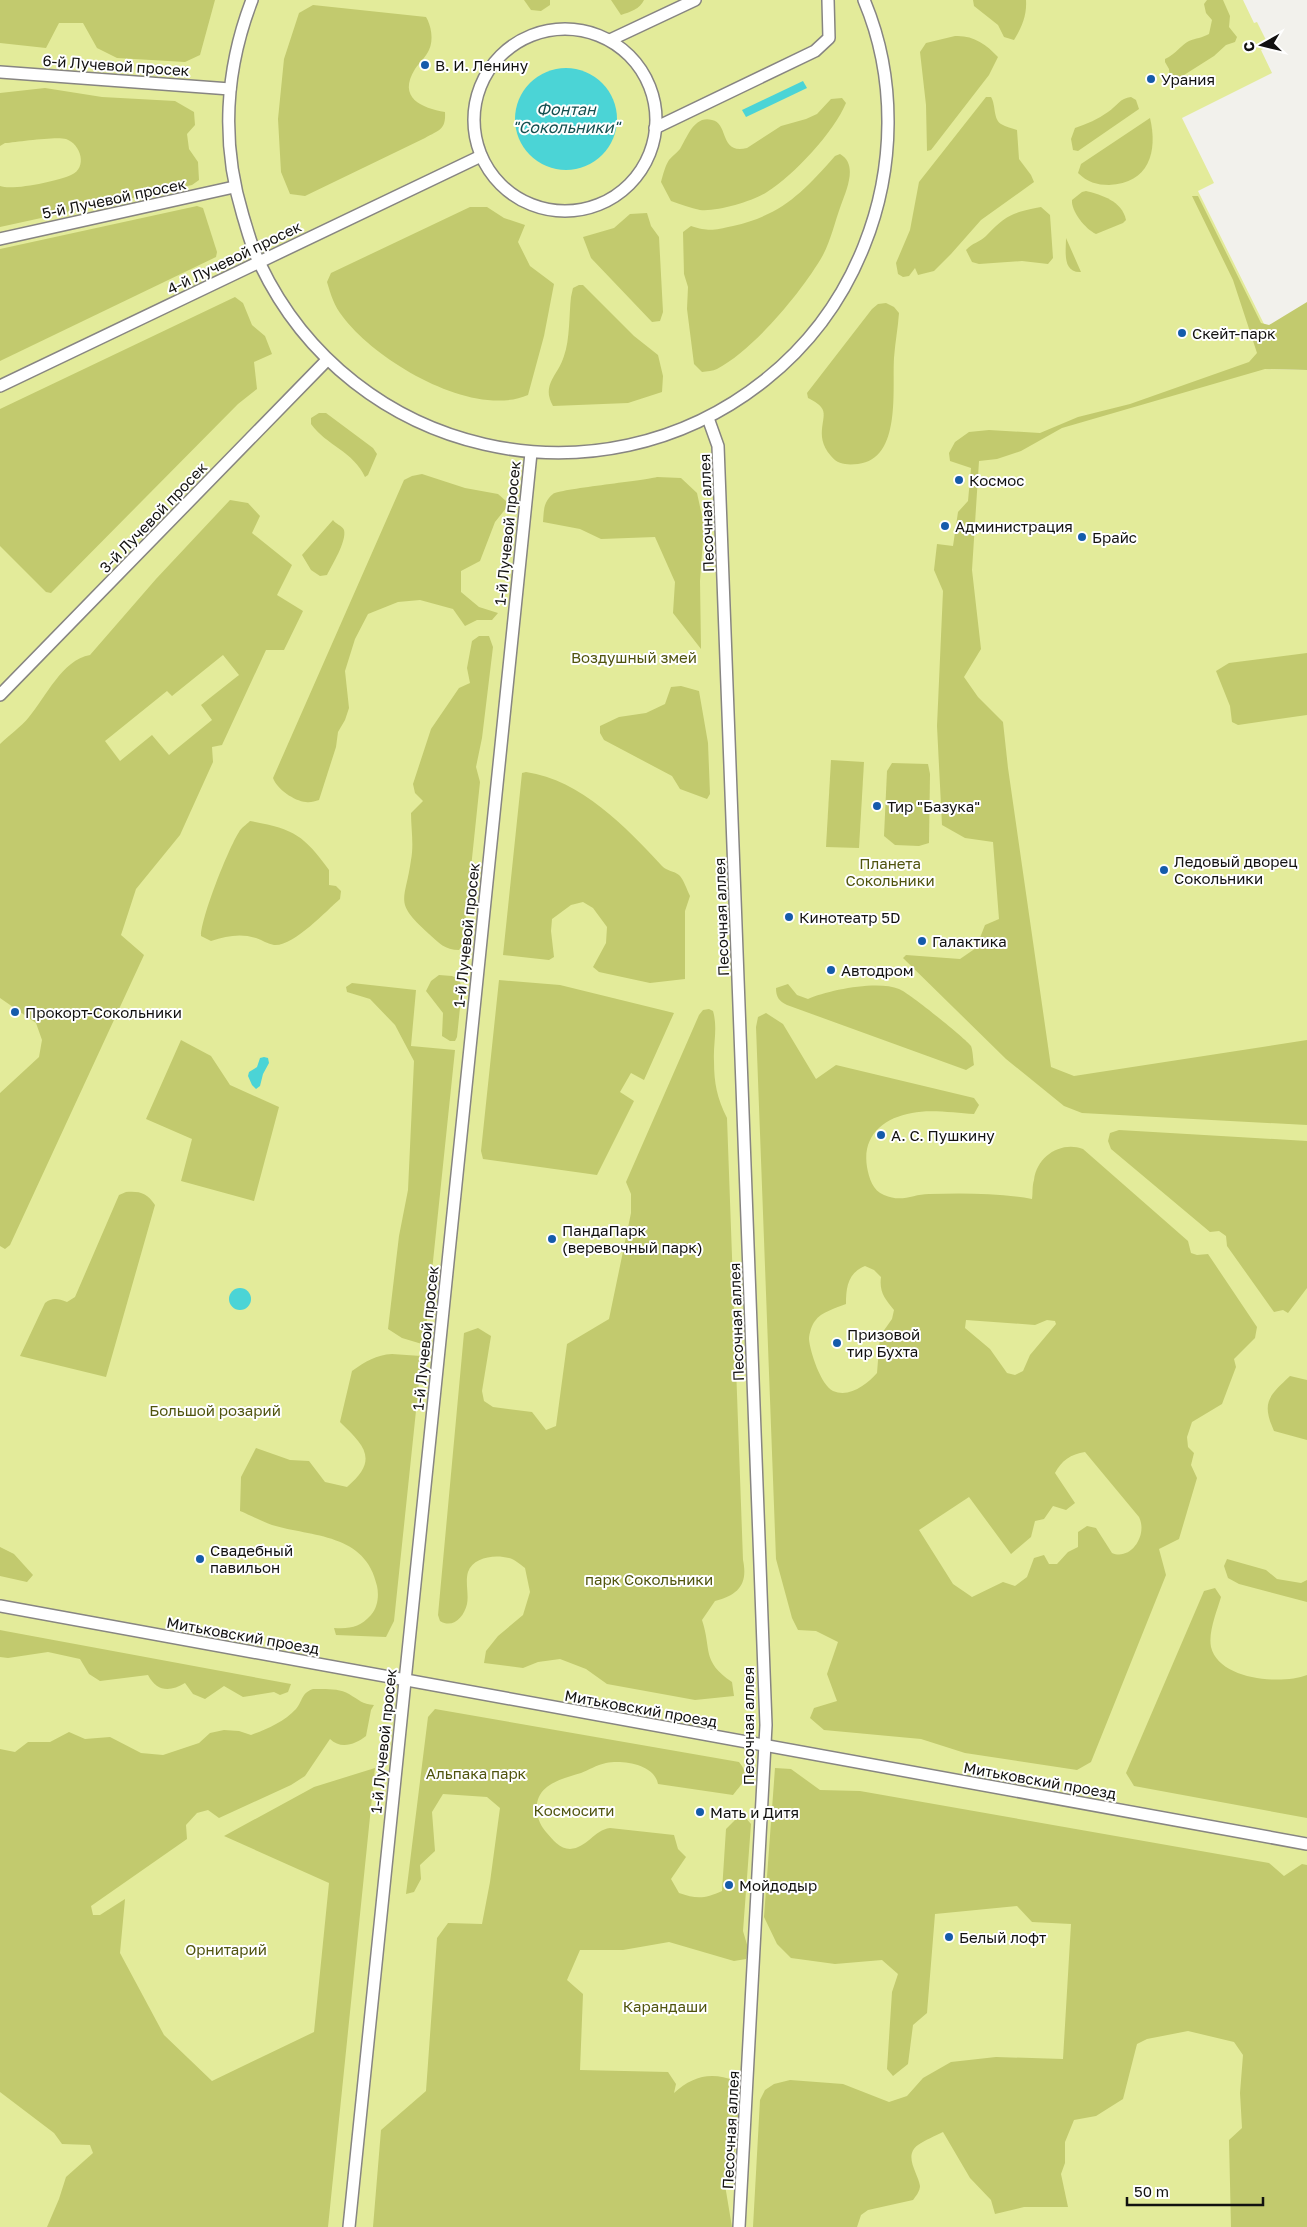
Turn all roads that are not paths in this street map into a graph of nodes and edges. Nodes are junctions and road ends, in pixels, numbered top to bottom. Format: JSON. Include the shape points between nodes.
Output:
{"nodes":[{"id":1,"x":252,"y":0,"type":"edge"},
{"id":2,"x":694,"y":0,"type":"edge"},
{"id":3,"x":828,"y":0,"type":"edge"},
{"id":4,"x":864,"y":0,"type":"edge"},
{"id":5,"x":610,"y":40,"type":"junction"},
{"id":6,"x":0,"y":72,"type":"edge"},
{"id":7,"x":230,"y":89,"type":"junction"},
{"id":8,"x":656,"y":128,"type":"junction"},
{"id":9,"x":482,"y":156,"type":"junction"},
{"id":10,"x":234,"y":187,"type":"junction"},
{"id":11,"x":0,"y":239,"type":"edge"},
{"id":12,"x":259,"y":262,"type":"junction"},
{"id":13,"x":327,"y":360,"type":"junction"},
{"id":14,"x":0,"y":386,"type":"edge"},
{"id":15,"x":708,"y":418,"type":"junction"},
{"id":16,"x":530,"y":453,"type":"junction"},
{"id":17,"x":0,"y":695,"type":"edge"},
{"id":18,"x":0,"y":1606,"type":"edge"},
{"id":19,"x":405,"y":1680,"type":"junction"},
{"id":20,"x":766,"y":1745,"type":"junction"},
{"id":21,"x":1307,"y":1844,"type":"edge"},
{"id":22,"x":349,"y":2227,"type":"edge"},
{"id":23,"x":739,"y":2227,"type":"edge"}],
"edges":[{"from":1,"to":7,"type":"street","via":[[235,54]]},
{"from":2,"to":5,"type":"street"},
{"from":3,"to":8,"type":"street","via":[[830,38],[815,51]]},
{"from":4,"to":15,"type":"street","via":[[882,55],[888,99],[887,152],[871,228],[857,264],[836,302],[810,337],[753,390]]},
{"from":5,"to":8,"type":"street","via":[[633,58],[646,76],[654,96]]},
{"from":5,"to":9,"type":"street","via":[[590,32],[558,28],[533,35],[510,47],[488,71],[479,89],[474,118]]},
{"from":6,"to":7,"type":"street","name":"6-й Лучевой просек"},
{"from":7,"to":10,"type":"street","via":[[229,138]]},
{"from":8,"to":9,"type":"street","via":[[650,154],[630,185],[616,196],[583,210],[548,210],[517,197],[490,172]]},
{"from":9,"to":12,"type":"street","name":"4-й Лучевой просек"},
{"from":10,"to":11,"type":"street","name":"5-й Лучевой просек"},
{"from":10,"to":12,"type":"street"},
{"from":12,"to":13,"type":"street","via":[[289,315]]},
{"from":12,"to":14,"type":"street","name":"4-й Лучевой просек"},
{"from":13,"to":16,"type":"street","via":[[366,392],[413,420],[451,436],[490,447]]},
{"from":13,"to":17,"type":"street","name":"3-й Лучевой просек"},
{"from":15,"to":16,"type":"street","via":[[666,436],[622,448]]},
{"from":15,"to":20,"type":"street","name":"Песочная аллея","via":[[718,446]]},
{"from":16,"to":19,"type":"street","name":"1-й Лучевой просек"},
{"from":18,"to":19,"type":"street","name":"Митьковский проезд"},
{"from":19,"to":20,"type":"street","name":"Митьковский проезд"},
{"from":19,"to":22,"type":"street","name":"1-й Лучевой просек"},
{"from":20,"to":21,"type":"street","name":"Митьковский проезд"},
{"from":20,"to":23,"type":"street","name":"Песочная аллея"}]}
